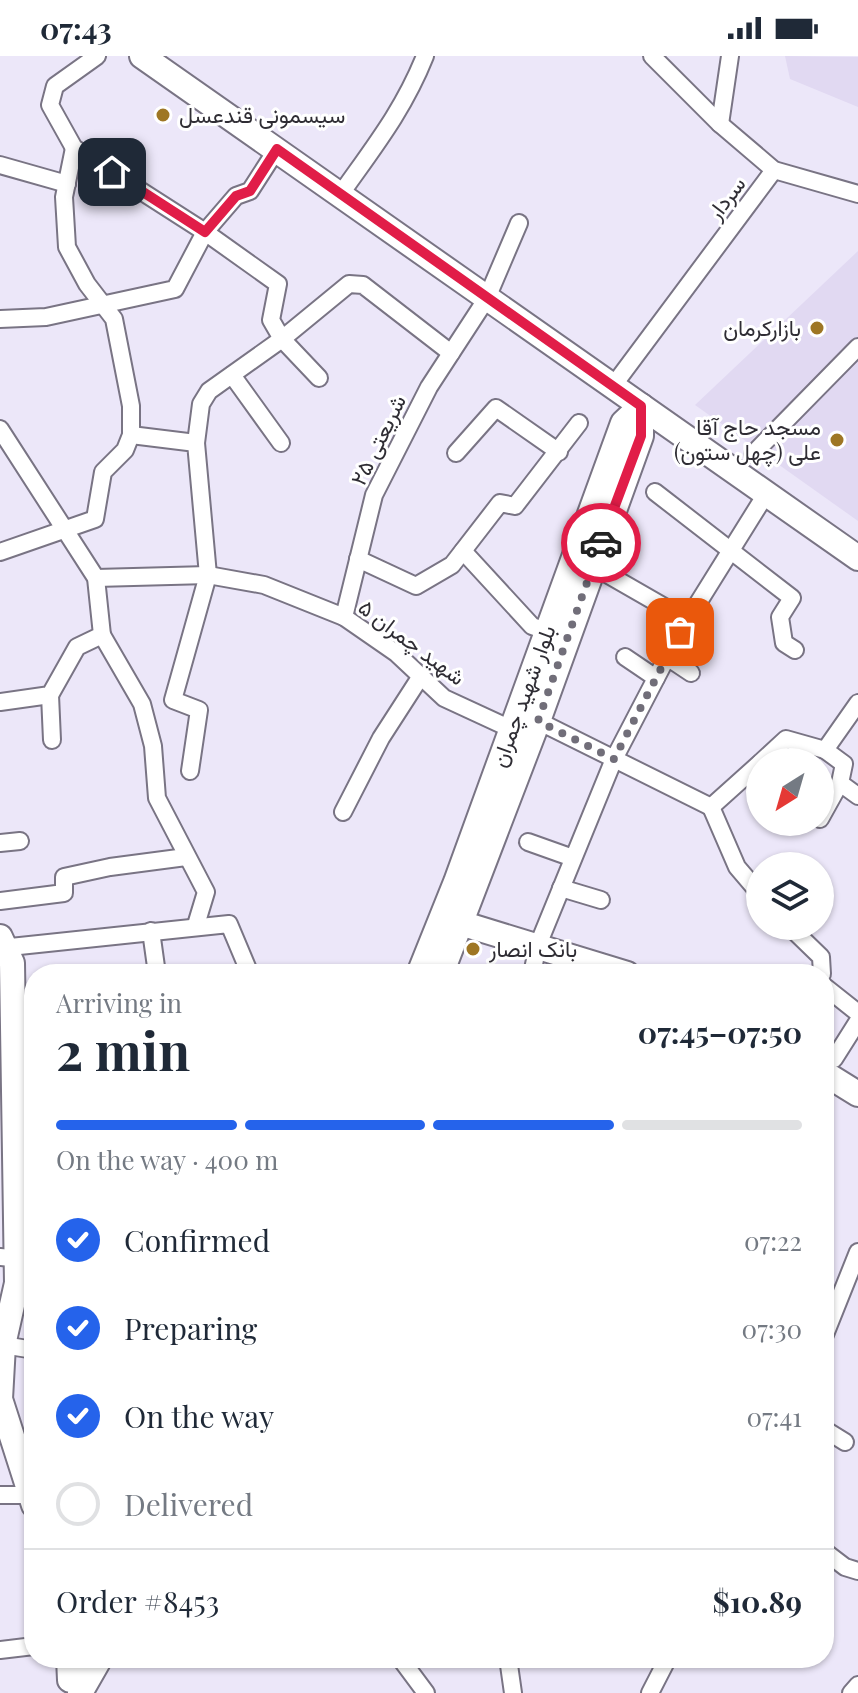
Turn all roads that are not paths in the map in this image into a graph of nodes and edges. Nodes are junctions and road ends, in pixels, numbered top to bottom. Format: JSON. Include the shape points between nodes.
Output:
{"nodes":[{"id":1,"x":97,"y":56,"type":"edge"},
{"id":2,"x":142,"y":56,"type":"edge"},
{"id":3,"x":425,"y":56,"type":"edge"},
{"id":4,"x":652,"y":56,"type":"edge"},
{"id":5,"x":730,"y":56,"type":"edge"},
{"id":6,"x":720,"y":124,"type":"junction"},
{"id":7,"x":74,"y":148,"type":"junction"},
{"id":8,"x":277,"y":149,"type":"junction"},
{"id":9,"x":0,"y":165,"type":"edge"},
{"id":10,"x":774,"y":170,"type":"junction"},
{"id":11,"x":67,"y":184,"type":"junction"},
{"id":12,"x":858,"y":194,"type":"edge"},
{"id":13,"x":340,"y":195,"type":"junction"},
{"id":14,"x":519,"y":223,"type":"dead end"},
{"id":15,"x":205,"y":232,"type":"junction"},
{"id":16,"x":487,"y":298,"type":"junction"},
{"id":17,"x":105,"y":304,"type":"junction"},
{"id":18,"x":0,"y":319,"type":"edge"},
{"id":19,"x":282,"y":339,"type":"junction"},
{"id":20,"x":858,"y":347,"type":"edge"},
{"id":21,"x":451,"y":353,"type":"junction"},
{"id":22,"x":232,"y":375,"type":"junction"},
{"id":23,"x":319,"y":378,"type":"dead end"},
{"id":24,"x":613,"y":386,"type":"junction"},
{"id":25,"x":641,"y":406,"type":"junction"},
{"id":26,"x":579,"y":423,"type":"dead end"},
{"id":27,"x":0,"y":429,"type":"edge"},
{"id":28,"x":131,"y":435,"type":"junction"},
{"id":29,"x":196,"y":443,"type":"junction"},
{"id":30,"x":281,"y":443,"type":"dead end"},
{"id":31,"x":559,"y":452,"type":"junction"},
{"id":32,"x":456,"y":453,"type":"dead end"},
{"id":33,"x":753,"y":454,"type":"dead end"},
{"id":34,"x":655,"y":492,"type":"dead end"},
{"id":35,"x":766,"y":494,"type":"junction"},
{"id":36,"x":62,"y":528,"type":"junction"},
{"id":37,"x":731,"y":548,"type":"junction"},
{"id":38,"x":0,"y":552,"type":"edge"},
{"id":39,"x":458,"y":558,"type":"junction"},
{"id":40,"x":858,"y":558,"type":"edge"},
{"id":41,"x":358,"y":559,"type":"junction"},
{"id":42,"x":583,"y":571,"type":"junction"},
{"id":43,"x":208,"y":575,"type":"junction"},
{"id":44,"x":96,"y":578,"type":"junction"},
{"id":45,"x":344,"y":617,"type":"junction"},
{"id":46,"x":687,"y":620,"type":"junction"},
{"id":47,"x":546,"y":631,"type":"junction"},
{"id":48,"x":102,"y":635,"type":"junction"},
{"id":49,"x":795,"y":650,"type":"dead end"},
{"id":50,"x":625,"y":657,"type":"dead end"},
{"id":51,"x":667,"y":657,"type":"junction"},
{"id":52,"x":691,"y":673,"type":"dead end"},
{"id":53,"x":421,"y":676,"type":"junction"},
{"id":54,"x":656,"y":678,"type":"junction"},
{"id":55,"x":50,"y":695,"type":"junction"},
{"id":56,"x":0,"y":702,"type":"edge"},
{"id":57,"x":858,"y":703,"type":"edge"},
{"id":58,"x":538,"y":721,"type":"junction"},
{"id":59,"x":511,"y":729,"type":"junction"},
{"id":60,"x":52,"y":740,"type":"dead end"},
{"id":61,"x":776,"y":748,"type":"edge"},
{"id":62,"x":818,"y":748,"type":"edge"},
{"id":63,"x":826,"y":748,"type":"edge"},
{"id":64,"x":834,"y":757,"type":"edge"},
{"id":65,"x":614,"y":759,"type":"junction"},
{"id":66,"x":190,"y":771,"type":"dead end"},
{"id":67,"x":746,"y":775,"type":"edge"},
{"id":68,"x":840,"y":783,"type":"junction"},
{"id":69,"x":834,"y":794,"type":"edge"},
{"id":70,"x":858,"y":796,"type":"edge"},
{"id":71,"x":711,"y":807,"type":"junction"},
{"id":72,"x":343,"y":812,"type":"dead end"},
{"id":73,"x":20,"y":841,"type":"dead end"},
{"id":74,"x":528,"y":842,"type":"dead end"},
{"id":75,"x":0,"y":843,"type":"edge"},
{"id":76,"x":186,"y":857,"type":"junction"},
{"id":77,"x":573,"y":858,"type":"junction"},
{"id":78,"x":746,"y":878,"type":"edge"},
{"id":79,"x":561,"y":888,"type":"junction"},
{"id":80,"x":601,"y":900,"type":"dead end"},
{"id":81,"x":0,"y":901,"type":"edge"},
{"id":82,"x":451,"y":920,"type":"junction"},
{"id":83,"x":196,"y":925,"type":"junction"},
{"id":84,"x":151,"y":931,"type":"junction"},
{"id":85,"x":803,"y":940,"type":"edge"},
{"id":86,"x":2,"y":944,"type":"edge"},
{"id":87,"x":538,"y":945,"type":"junction"},
{"id":88,"x":156,"y":964,"type":"edge"},
{"id":89,"x":246,"y":964,"type":"edge"},
{"id":90,"x":425,"y":964,"type":"edge"},
{"id":91,"x":443,"y":964,"type":"edge"},
{"id":92,"x":534,"y":964,"type":"edge"},
{"id":93,"x":596,"y":964,"type":"edge"},
{"id":94,"x":821,"y":964,"type":"edge"},
{"id":95,"x":834,"y":994,"type":"edge"},
{"id":96,"x":858,"y":1013,"type":"edge"},
{"id":97,"x":858,"y":1021,"type":"edge"},
{"id":98,"x":834,"y":1060,"type":"edge"},
{"id":99,"x":834,"y":1076,"type":"edge"},
{"id":100,"x":24,"y":1085,"type":"edge"},
{"id":101,"x":858,"y":1094,"type":"edge"},
{"id":102,"x":24,"y":1137,"type":"edge"},
{"id":103,"x":8,"y":1178,"type":"edge"},
{"id":104,"x":24,"y":1218,"type":"edge"},
{"id":105,"x":24,"y":1225,"type":"edge"},
{"id":106,"x":858,"y":1252,"type":"edge"},
{"id":107,"x":16,"y":1258,"type":"edge"},
{"id":108,"x":834,"y":1284,"type":"edge"},
{"id":109,"x":841,"y":1286,"type":"junction"},
{"id":110,"x":834,"y":1307,"type":"edge"},
{"id":111,"x":24,"y":1353,"type":"edge"},
{"id":112,"x":1,"y":1359,"type":"edge"},
{"id":113,"x":834,"y":1435,"type":"edge"},
{"id":114,"x":845,"y":1442,"type":"dead end"},
{"id":115,"x":23,"y":1443,"type":"edge"},
{"id":116,"x":0,"y":1495,"type":"edge"},
{"id":117,"x":24,"y":1499,"type":"edge"},
{"id":118,"x":834,"y":1559,"type":"edge"},
{"id":119,"x":858,"y":1571,"type":"edge"},
{"id":120,"x":24,"y":1647,"type":"edge"},
{"id":121,"x":0,"y":1650,"type":"edge"},
{"id":122,"x":407,"y":1668,"type":"edge"},
{"id":123,"x":509,"y":1668,"type":"edge"},
{"id":124,"x":663,"y":1668,"type":"edge"},
{"id":125,"x":858,"y":1685,"type":"edge"},
{"id":126,"x":426,"y":1693,"type":"edge"},
{"id":127,"x":513,"y":1693,"type":"edge"},
{"id":128,"x":650,"y":1693,"type":"edge"},
{"id":129,"x":851,"y":1693,"type":"edge"}],
"edges":[{"from":1,"to":7,"type":"street","via":[[55,86],[50,105]]},
{"from":2,"to":8,"type":"main road"},
{"from":3,"to":13,"type":"street","via":[[384,138]]},
{"from":4,"to":6,"type":"street","name":"سردار"},
{"from":5,"to":6,"type":"street"},
{"from":6,"to":10,"type":"street","name":"سردار"},
{"from":7,"to":11,"type":"street"},
{"from":7,"to":15,"type":"street"},
{"from":8,"to":13,"type":"main road"},
{"from":8,"to":15,"type":"street","via":[[250,191],[236,196]]},
{"from":9,"to":11,"type":"street"},
{"from":10,"to":12,"type":"street"},
{"from":10,"to":24,"type":"street","name":"سردار"},
{"from":11,"to":17,"type":"street","via":[[67,247]]},
{"from":13,"to":16,"type":"main road"},
{"from":14,"to":16,"type":"street","name":"شریعتی ۲۵"},
{"from":15,"to":17,"type":"street","via":[[175,289]]},
{"from":15,"to":19,"type":"street","via":[[278,284],[271,320]]},
{"from":16,"to":21,"type":"street","name":"شریعتی ۲۵"},
{"from":16,"to":24,"type":"main road"},
{"from":17,"to":18,"type":"street","via":[[46,317]]},
{"from":17,"to":28,"type":"street","via":[[114,319],[131,406]]},
{"from":19,"to":21,"type":"street","via":[[356,282]]},
{"from":19,"to":22,"type":"street"},
{"from":19,"to":23,"type":"street"},
{"from":20,"to":33,"type":"street"},
{"from":21,"to":41,"type":"street","name":"شریعتی ۲۵","via":[[374,495]]},
{"from":22,"to":29,"type":"street","via":[[204,397]]},
{"from":22,"to":30,"type":"street"},
{"from":24,"to":25,"type":"main road"},
{"from":25,"to":35,"type":"main road"},
{"from":25,"to":42,"type":"main road","name":"بلوار شهید چمران","via":[[641,436]]},
{"from":26,"to":31,"type":"street"},
{"from":27,"to":36,"type":"street"},
{"from":28,"to":29,"type":"street"},
{"from":28,"to":36,"type":"street","via":[[125,450],[103,472],[95,519]]},
{"from":29,"to":43,"type":"street"},
{"from":31,"to":32,"type":"street","via":[[496,408]]},
{"from":31,"to":39,"type":"street","via":[[515,506],[500,503]]},
{"from":34,"to":37,"type":"street"},
{"from":35,"to":37,"type":"street"},
{"from":35,"to":40,"type":"main road"},
{"from":36,"to":38,"type":"street"},
{"from":36,"to":44,"type":"street"},
{"from":37,"to":46,"type":"street"},
{"from":37,"to":49,"type":"street","via":[[792,598],[780,617],[784,643]]},
{"from":39,"to":41,"type":"street","via":[[416,586]]},
{"from":39,"to":47,"type":"street","via":[[532,626]]},
{"from":41,"to":45,"type":"street","name":"شریعتی ۲۵"},
{"from":42,"to":46,"type":"street"},
{"from":42,"to":47,"type":"main road","name":"بلوار شهید چمران"},
{"from":42,"to":58,"type":"main road","name":"بلوار شهید چمران"},
{"from":43,"to":44,"type":"street","name":"شهید چمران ۵"},
{"from":43,"to":45,"type":"street","name":"شهید چمران ۵","via":[[264,585]]},
{"from":43,"to":66,"type":"street","via":[[173,700],[199,710]]},
{"from":44,"to":48,"type":"street"},
{"from":45,"to":53,"type":"street","name":"شهید چمران ۵"},
{"from":46,"to":51,"type":"street"},
{"from":47,"to":59,"type":"main road","name":"بلوار شهید چمران"},
{"from":48,"to":55,"type":"street","via":[[77,647]]},
{"from":48,"to":76,"type":"street","via":[[142,704],[153,746],[157,798]]},
{"from":50,"to":54,"type":"street"},
{"from":51,"to":52,"type":"street"},
{"from":51,"to":54,"type":"street"},
{"from":53,"to":59,"type":"street","name":"شهید چمران ۵","via":[[444,698]]},
{"from":53,"to":72,"type":"street"},
{"from":54,"to":65,"type":"street"},
{"from":55,"to":56,"type":"street"},
{"from":55,"to":60,"type":"street"},
{"from":57,"to":63,"type":"street"},
{"from":58,"to":65,"type":"street"},
{"from":58,"to":82,"type":"main road","name":"بلوار شهید چمران"},
{"from":59,"to":82,"type":"main road","name":"بلوار شهید چمران"},
{"from":61,"to":62,"type":"street","via":[[786,739]]},
{"from":64,"to":68,"type":"street","via":[[844,764]]},
{"from":65,"to":71,"type":"street"},
{"from":65,"to":77,"type":"street"},
{"from":67,"to":71,"type":"street"},
{"from":68,"to":69,"type":"street"},
{"from":68,"to":70,"type":"street"},
{"from":71,"to":78,"type":"street"},
{"from":73,"to":75,"type":"street"},
{"from":74,"to":77,"type":"street"},
{"from":76,"to":81,"type":"street","via":[[64,877],[64,893]]},
{"from":76,"to":83,"type":"street","via":[[206,892]]},
{"from":77,"to":79,"type":"street"},
{"from":79,"to":80,"type":"street"},
{"from":79,"to":87,"type":"street"},
{"from":82,"to":87,"type":"main road"},
{"from":82,"to":90,"type":"main road","name":"بلوار شهید چمران"},
{"from":82,"to":91,"type":"main road","name":"بلوار شهید چمران"},
{"from":83,"to":84,"type":"street"},
{"from":83,"to":89,"type":"street","via":[[229,924]]},
{"from":84,"to":86,"type":"street"},
{"from":84,"to":88,"type":"street"},
{"from":85,"to":94,"type":"street"},
{"from":86,"to":100,"type":"main road","via":[[12,963]]},
{"from":87,"to":92,"type":"street"},
{"from":87,"to":93,"type":"main road"},
{"from":95,"to":96,"type":"street"},
{"from":97,"to":98,"type":"street"},
{"from":99,"to":101,"type":"main road"},
{"from":100,"to":102,"type":"main road"},
{"from":102,"to":103,"type":"main road"},
{"from":103,"to":104,"type":"main road"},
{"from":105,"to":107,"type":"main road"},
{"from":106,"to":109,"type":"street"},
{"from":107,"to":112,"type":"main road","via":[[17,1283]]},
{"from":108,"to":109,"type":"street"},
{"from":109,"to":110,"type":"street"},
{"from":111,"to":112,"type":"street"},
{"from":112,"to":115,"type":"main road","via":[[0,1399]]},
{"from":113,"to":114,"type":"street"},
{"from":116,"to":117,"type":"street"},
{"from":118,"to":119,"type":"street"},
{"from":120,"to":121,"type":"street"},
{"from":122,"to":126,"type":"street"},
{"from":123,"to":127,"type":"street"},
{"from":124,"to":128,"type":"street"},
{"from":125,"to":129,"type":"street"}]}
